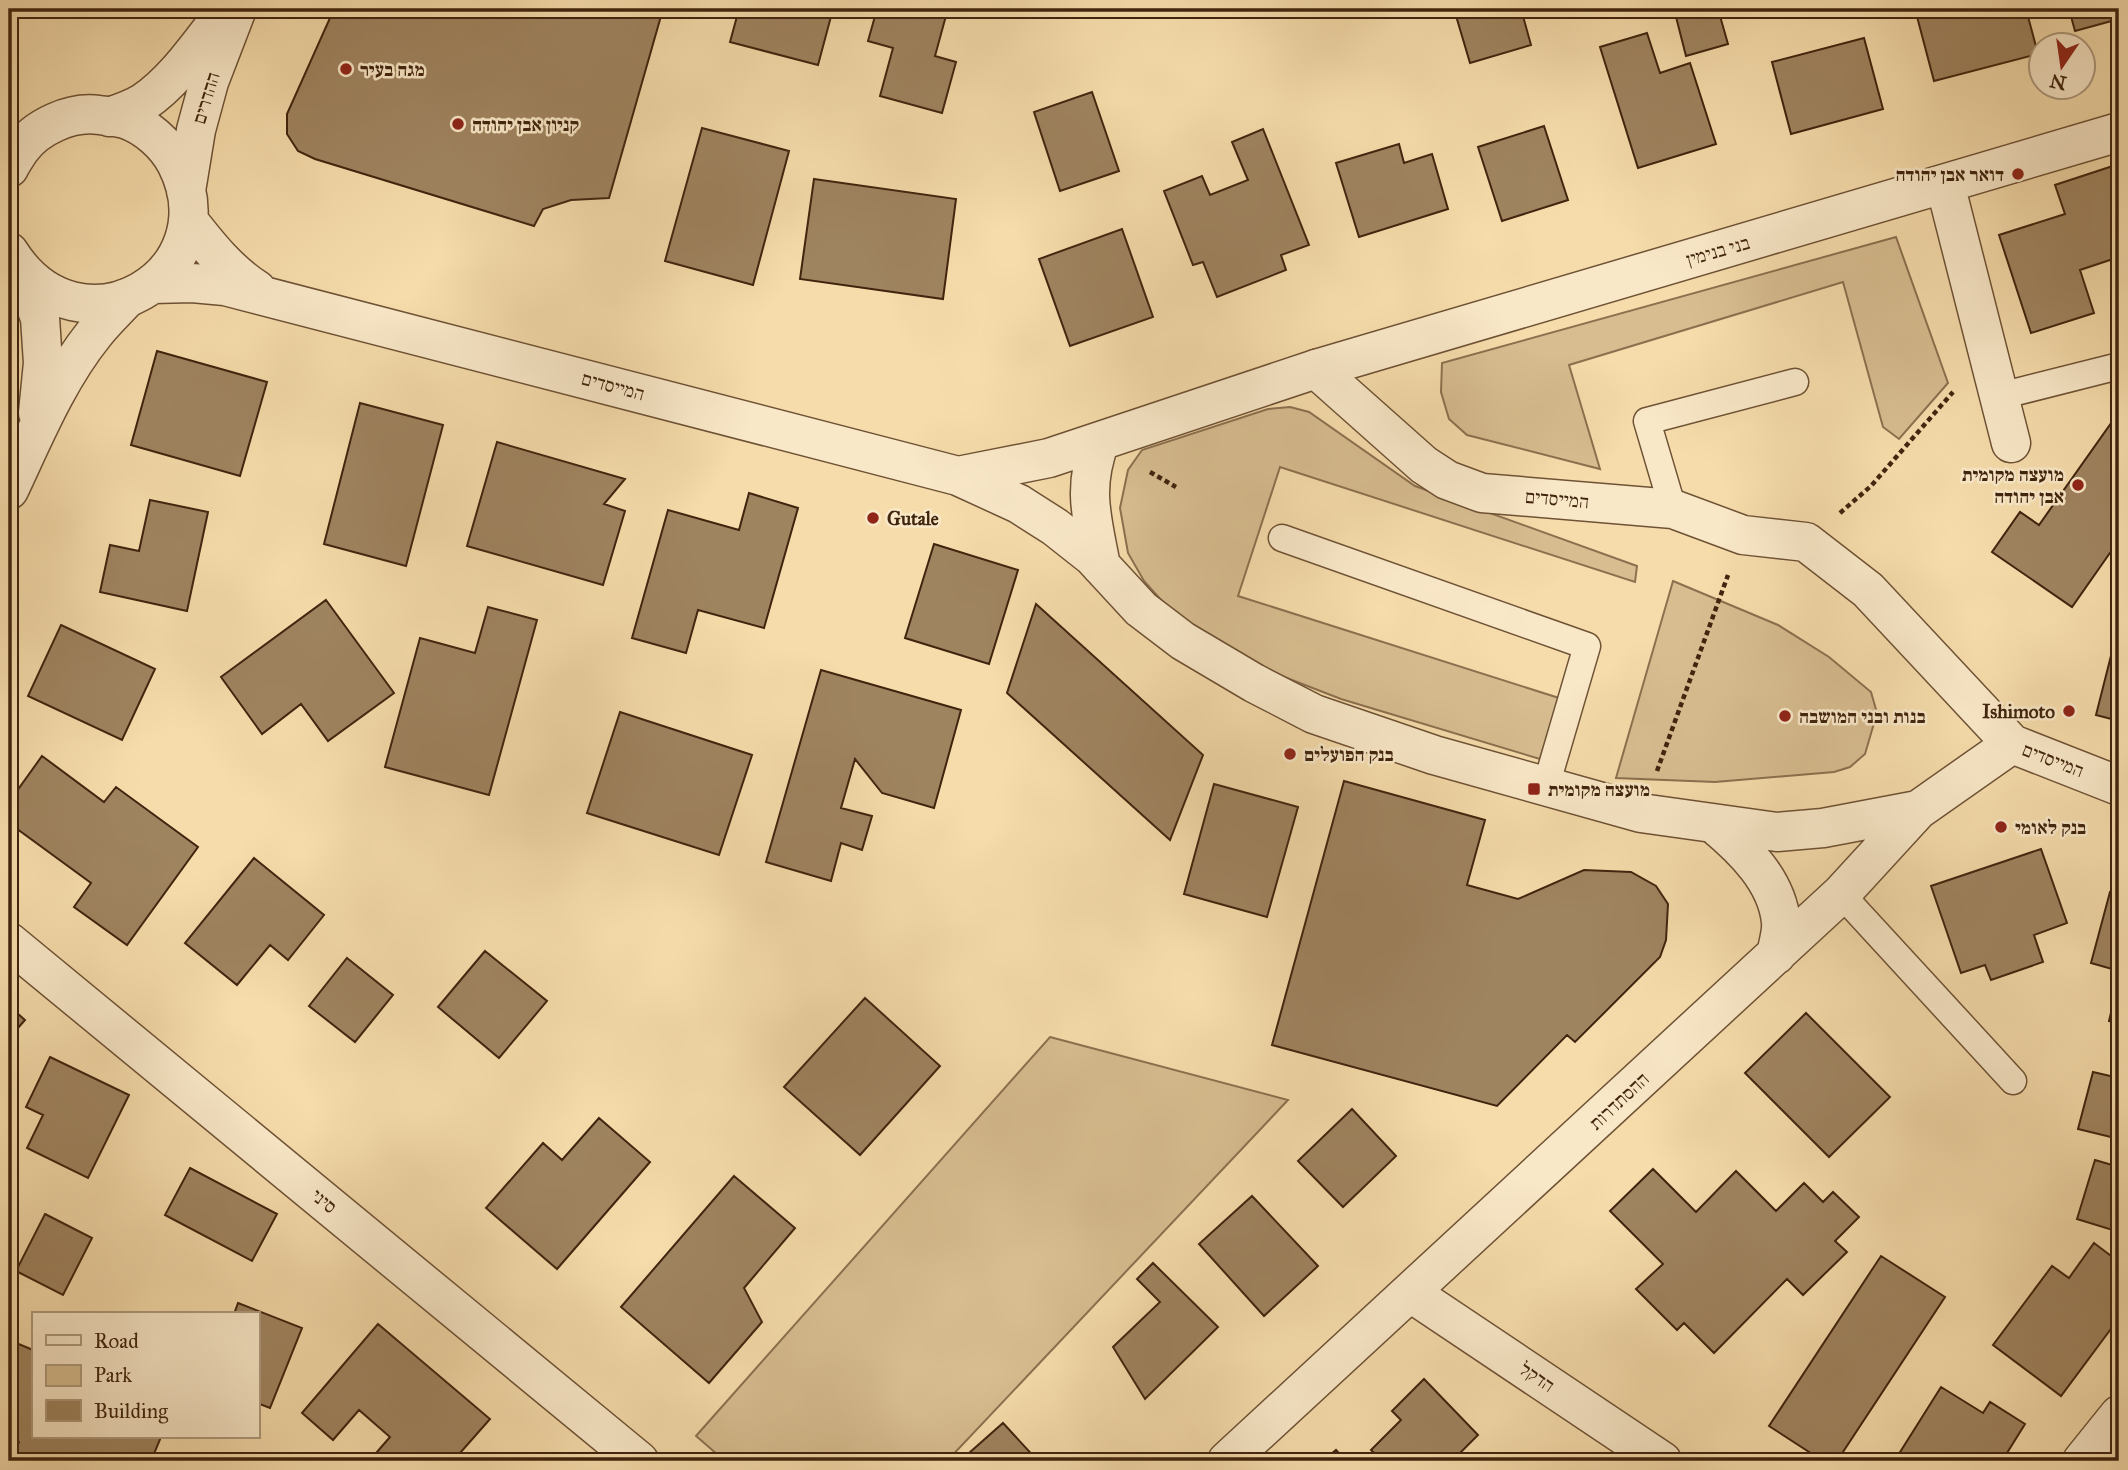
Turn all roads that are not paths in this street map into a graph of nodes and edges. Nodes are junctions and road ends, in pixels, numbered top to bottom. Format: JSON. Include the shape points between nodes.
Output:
{"nodes":[{"id":1,"x":228,"y":9,"type":"edge"},
{"id":2,"x":237,"y":9,"type":"edge"},
{"id":3,"x":109,"y":117,"type":"junction"},
{"id":4,"x":2119,"y":132,"type":"edge"},
{"id":5,"x":14,"y":154,"type":"edge"},
{"id":6,"x":1945,"y":184,"type":"junction"},
{"id":7,"x":187,"y":205,"type":"junction"},
{"id":8,"x":14,"y":262,"type":"edge"},
{"id":9,"x":140,"y":291,"type":"junction"},
{"id":10,"x":268,"y":297,"type":"junction"},
{"id":11,"x":2119,"y":366,"type":"edge"},
{"id":12,"x":1316,"y":369,"type":"junction"},
{"id":13,"x":1795,"y":382,"type":"dead end"},
{"id":14,"x":2000,"y":396,"type":"junction"},
{"id":15,"x":24,"y":440,"type":"edge"},
{"id":16,"x":1100,"y":441,"type":"junction"},
{"id":17,"x":2011,"y":443,"type":"dead end"},
{"id":18,"x":958,"y":476,"type":"junction"},
{"id":19,"x":9,"y":490,"type":"edge"},
{"id":20,"x":1672,"y":509,"type":"junction"},
{"id":21,"x":1282,"y":538,"type":"dead end"},
{"id":22,"x":1101,"y":566,"type":"junction"},
{"id":23,"x":2012,"y":744,"type":"junction"},
{"id":24,"x":1546,"y":786,"type":"junction"},
{"id":25,"x":2119,"y":786,"type":"edge"},
{"id":26,"x":1918,"y":810,"type":"junction"},
{"id":27,"x":1714,"y":824,"type":"junction"},
{"id":28,"x":1841,"y":894,"type":"junction"},
{"id":29,"x":9,"y":942,"type":"edge"},
{"id":30,"x":1776,"y":955,"type":"junction"},
{"id":31,"x":2013,"y":1081,"type":"dead end"},
{"id":32,"x":1411,"y":1293,"type":"junction"},
{"id":33,"x":2119,"y":1415,"type":"edge"},
{"id":34,"x":639,"y":1461,"type":"edge"},
{"id":35,"x":1227,"y":1461,"type":"edge"},
{"id":36,"x":1662,"y":1461,"type":"edge"},
{"id":37,"x":2082,"y":1461,"type":"edge"}],
"edges":[{"from":1,"to":3,"type":"street","name":"ההדרים","via":[[183,66],[145,101]]},
{"from":2,"to":7,"type":"street","name":"ההדרים","via":[[196,130]]},
{"from":3,"to":5,"type":"street","via":[[68,117],[42,130]]},
{"from":3,"to":7,"type":"street","name":"המייסדים","via":[[125,119],[151,133],[171,154],[184,179]]},
{"from":4,"to":6,"type":"street","name":"בני בנימין"},
{"from":6,"to":12,"type":"street","name":"בני בנימין"},
{"from":6,"to":14,"type":"street"},
{"from":7,"to":9,"type":"street","name":"ההדרים","via":[[185,237],[173,263]]},
{"from":7,"to":10,"type":"street","name":"המייסדים","via":[[218,259]]},
{"from":8,"to":9,"type":"street","name":"המייסדים","via":[[45,291],[70,302],[99,304]]},
{"from":8,"to":15,"type":"street","via":[[40,318],[43,363]]},
{"from":9,"to":10,"type":"street","name":"המייסדים","via":[[192,284],[225,286]]},
{"from":9,"to":15,"type":"street","via":[[94,334]]},
{"from":10,"to":18,"type":"street","name":"המייסדים"},
{"from":11,"to":14,"type":"lane"},
{"from":12,"to":16,"type":"street","name":"המייסדים"},
{"from":12,"to":20,"type":"street","name":"המייסדים","via":[[1447,480],[1482,493]]},
{"from":13,"to":20,"type":"lane","via":[[1647,421]]},
{"from":14,"to":17,"type":"street"},
{"from":15,"to":19,"type":"street"},
{"from":16,"to":18,"type":"street","name":"המייסדים","via":[[1049,458]]},
{"from":16,"to":22,"type":"street","via":[[1088,491]]},
{"from":18,"to":22,"type":"street","name":"המייסדים","via":[[1019,504]]},
{"from":20,"to":23,"type":"street","name":"המייסדים","via":[[1743,535],[1806,542],[1868,590]]},
{"from":21,"to":24,"type":"lane","via":[[1587,646]]},
{"from":22,"to":24,"type":"street","name":"המייסדים","via":[[1141,610],[1183,641],[1314,714],[1434,755]]},
{"from":23,"to":25,"type":"street","name":"המייסדים"},
{"from":23,"to":26,"type":"street","name":"ההסתדרות"},
{"from":24,"to":27,"type":"street","name":"המייסדים","via":[[1641,813]]},
{"from":26,"to":27,"type":"street","name":"המייסדים","via":[[1777,832]]},
{"from":26,"to":28,"type":"street","name":"ההסתדרות"},
{"from":27,"to":30,"type":"street","via":[[1740,846],[1775,896],[1781,924]]},
{"from":28,"to":30,"type":"street","name":"ההסתדרות"},
{"from":28,"to":31,"type":"lane"},
{"from":29,"to":34,"type":"street","name":"סיני"},
{"from":30,"to":32,"type":"street","name":"ההסתדרות"},
{"from":32,"to":35,"type":"street","name":"ההסתדרות"},
{"from":32,"to":36,"type":"street","name":"הדקל"},
{"from":33,"to":37,"type":"street"}]}
